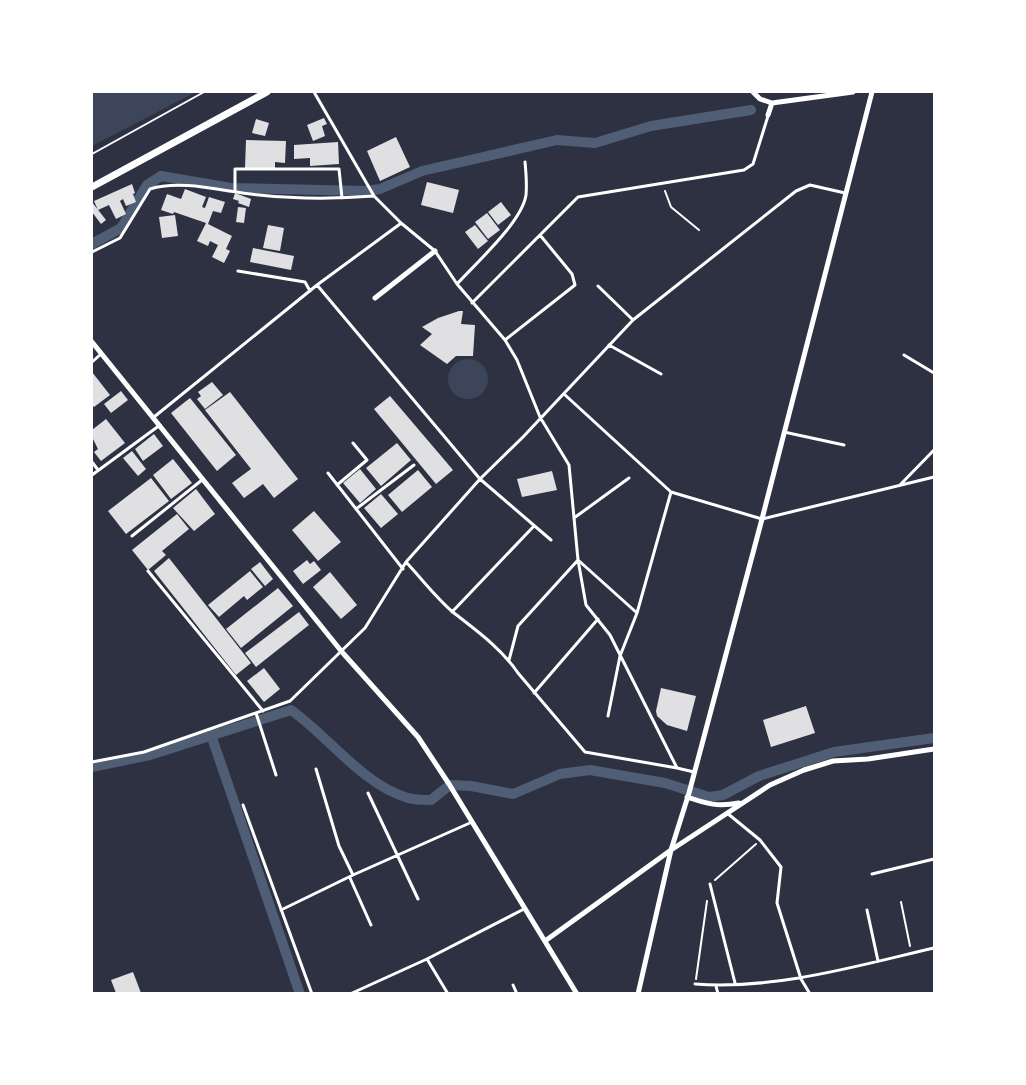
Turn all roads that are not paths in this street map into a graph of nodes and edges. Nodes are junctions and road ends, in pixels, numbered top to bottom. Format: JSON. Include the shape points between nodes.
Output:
{"nodes":[{"id":1,"x":267,"y":92,"type":"edge"},
{"id":2,"x":314,"y":92,"type":"edge"},
{"id":3,"x":753,"y":92,"type":"edge"},
{"id":4,"x":853,"y":92,"type":"edge"},
{"id":5,"x":872,"y":92,"type":"edge"},
{"id":6,"x":772,"y":104,"type":"junction"},
{"id":7,"x":768,"y":115,"type":"joint"},
{"id":8,"x":525,"y":162,"type":"dead end"},
{"id":9,"x":92,"y":187,"type":"edge"},
{"id":10,"x":235,"y":191,"type":"junction"},
{"id":11,"x":846,"y":194,"type":"junction"},
{"id":12,"x":374,"y":196,"type":"junction"},
{"id":13,"x":342,"y":198,"type":"junction"},
{"id":14,"x":401,"y":223,"type":"junction"},
{"id":15,"x":540,"y":235,"type":"junction"},
{"id":16,"x":435,"y":251,"type":"junction"},
{"id":17,"x":92,"y":252,"type":"edge"},
{"id":18,"x":238,"y":271,"type":"dead end"},
{"id":19,"x":457,"y":284,"type":"junction"},
{"id":20,"x":317,"y":285,"type":"junction"},
{"id":21,"x":598,"y":286,"type":"dead end"},
{"id":22,"x":310,"y":291,"type":"junction"},
{"id":23,"x":375,"y":298,"type":"dead end"},
{"id":24,"x":472,"y":303,"type":"junction"},
{"id":25,"x":633,"y":320,"type":"junction"},
{"id":26,"x":505,"y":340,"type":"junction"},
{"id":27,"x":92,"y":342,"type":"edge"},
{"id":28,"x":609,"y":345,"type":"junction"},
{"id":29,"x":101,"y":354,"type":"junction"},
{"id":30,"x":904,"y":355,"type":"dead end"},
{"id":31,"x":92,"y":362,"type":"edge"},
{"id":32,"x":934,"y":373,"type":"edge"},
{"id":33,"x":661,"y":374,"type":"dead end"},
{"id":34,"x":564,"y":394,"type":"junction"},
{"id":35,"x":154,"y":417,"type":"junction"},
{"id":36,"x":540,"y":417,"type":"junction"},
{"id":37,"x":159,"y":425,"type":"junction"},
{"id":38,"x":784,"y":432,"type":"junction"},
{"id":39,"x":353,"y":443,"type":"dead end"},
{"id":40,"x":844,"y":445,"type":"dead end"},
{"id":41,"x":934,"y":450,"type":"edge"},
{"id":42,"x":92,"y":462,"type":"edge"},
{"id":43,"x":414,"y":465,"type":"dead end"},
{"id":44,"x":98,"y":470,"type":"junction"},
{"id":45,"x":328,"y":473,"type":"dead end"},
{"id":46,"x":92,"y":475,"type":"edge"},
{"id":47,"x":934,"y":477,"type":"edge"},
{"id":48,"x":629,"y":478,"type":"dead end"},
{"id":49,"x":480,"y":479,"type":"junction"},
{"id":50,"x":202,"y":480,"type":"junction"},
{"id":51,"x":337,"y":485,"type":"junction"},
{"id":52,"x":899,"y":486,"type":"junction"},
{"id":53,"x":671,"y":492,"type":"junction"},
{"id":54,"x":356,"y":509,"type":"junction"},
{"id":55,"x":574,"y":518,"type":"junction"},
{"id":56,"x":762,"y":519,"type":"junction"},
{"id":57,"x":534,"y":526,"type":"junction"},
{"id":58,"x":132,"y":536,"type":"dead end"},
{"id":59,"x":551,"y":540,"type":"dead end"},
{"id":60,"x":578,"y":560,"type":"junction"},
{"id":61,"x":406,"y":562,"type":"junction"},
{"id":62,"x":403,"y":568,"type":"junction"},
{"id":63,"x":148,"y":571,"type":"dead end"},
{"id":64,"x":452,"y":612,"type":"junction"},
{"id":65,"x":637,"y":613,"type":"junction"},
{"id":66,"x":598,"y":619,"type":"junction"},
{"id":67,"x":342,"y":652,"type":"junction"},
{"id":68,"x":620,"y":656,"type":"junction"},
{"id":69,"x":509,"y":660,"type":"junction"},
{"id":70,"x":534,"y":693,"type":"junction"},
{"id":71,"x":263,"y":711,"type":"junction"},
{"id":72,"x":256,"y":713,"type":"junction"},
{"id":73,"x":608,"y":716,"type":"dead end"},
{"id":74,"x":934,"y":748,"type":"edge"},
{"id":75,"x":92,"y":762,"type":"edge"},
{"id":76,"x":677,"y":768,"type":"junction"},
{"id":77,"x":316,"y":769,"type":"dead end"},
{"id":78,"x":694,"y":772,"type":"junction"},
{"id":79,"x":276,"y":775,"type":"dead end"},
{"id":80,"x":368,"y":793,"type":"dead end"},
{"id":81,"x":688,"y":795,"type":"junction"},
{"id":82,"x":740,"y":803,"type":"junction"},
{"id":83,"x":243,"y":806,"type":"dead end"},
{"id":84,"x":727,"y":813,"type":"junction"},
{"id":85,"x":471,"y":822,"type":"junction"},
{"id":86,"x":671,"y":850,"type":"junction"},
{"id":87,"x":396,"y":857,"type":"junction"},
{"id":88,"x":934,"y":859,"type":"edge"},
{"id":89,"x":872,"y":874,"type":"dead end"},
{"id":90,"x":351,"y":876,"type":"junction"},
{"id":91,"x":710,"y":884,"type":"road end"},
{"id":92,"x":418,"y":899,"type":"dead end"},
{"id":93,"x":525,"y":909,"type":"junction"},
{"id":94,"x":280,"y":910,"type":"junction"},
{"id":95,"x":867,"y":910,"type":"dead end"},
{"id":96,"x":371,"y":925,"type":"dead end"},
{"id":97,"x":545,"y":941,"type":"junction"},
{"id":98,"x":934,"y":948,"type":"edge"},
{"id":99,"x":427,"y":959,"type":"junction"},
{"id":100,"x":878,"y":961,"type":"junction"},
{"id":101,"x":801,"y":979,"type":"junction"},
{"id":102,"x":735,"y":983,"type":"junction"},
{"id":103,"x":695,"y":984,"type":"road end"},
{"id":104,"x":513,"y":985,"type":"dead end"},
{"id":105,"x":716,"y":986,"type":"junction"},
{"id":106,"x":312,"y":993,"type":"edge"},
{"id":107,"x":350,"y":993,"type":"edge"},
{"id":108,"x":448,"y":993,"type":"edge"},
{"id":109,"x":517,"y":993,"type":"edge"},
{"id":110,"x":577,"y":993,"type":"edge"},
{"id":111,"x":638,"y":993,"type":"edge"},
{"id":112,"x":718,"y":993,"type":"edge"},
{"id":113,"x":810,"y":993,"type":"edge"}],
"edges":[{"from":1,"to":9,"type":"street"},
{"from":2,"to":12,"type":"lane"},
{"from":3,"to":6,"type":"street"},
{"from":4,"to":6,"type":"street"},
{"from":5,"to":11,"type":"street"},
{"from":6,"to":7,"type":"street"},
{"from":7,"to":15,"type":"lane","via":[[753,164],[744,170],[578,197]]},
{"from":8,"to":19,"type":"lane","via":[[526,196],[518,213]]},
{"from":10,"to":13,"type":"lane"},
{"from":10,"to":13,"type":"lane","via":[[234,169],[339,169]]},
{"from":10,"to":17,"type":"lane","via":[[165,184],[150,189],[120,238]]},
{"from":11,"to":25,"type":"lane","via":[[810,184],[796,191]]},
{"from":11,"to":38,"type":"street"},
{"from":12,"to":13,"type":"lane"},
{"from":12,"to":14,"type":"lane"},
{"from":14,"to":16,"type":"lane"},
{"from":14,"to":20,"type":"lane"},
{"from":15,"to":24,"type":"lane"},
{"from":15,"to":26,"type":"lane","via":[[572,274],[575,285]]},
{"from":16,"to":19,"type":"lane"},
{"from":16,"to":23,"type":"street"},
{"from":18,"to":22,"type":"lane","via":[[305,282]]},
{"from":19,"to":24,"type":"lane"},
{"from":20,"to":22,"type":"lane"},
{"from":20,"to":49,"type":"lane"},
{"from":21,"to":25,"type":"lane"},
{"from":22,"to":35,"type":"lane"},
{"from":24,"to":26,"type":"lane"},
{"from":25,"to":28,"type":"lane"},
{"from":26,"to":36,"type":"lane"},
{"from":27,"to":29,"type":"street"},
{"from":28,"to":33,"type":"lane"},
{"from":28,"to":34,"type":"lane"},
{"from":29,"to":31,"type":"lane"},
{"from":29,"to":35,"type":"street"},
{"from":30,"to":32,"type":"lane"},
{"from":34,"to":36,"type":"lane"},
{"from":34,"to":53,"type":"lane"},
{"from":35,"to":37,"type":"street"},
{"from":36,"to":49,"type":"lane"},
{"from":36,"to":55,"type":"lane","via":[[569,465]]},
{"from":37,"to":44,"type":"lane"},
{"from":37,"to":50,"type":"street"},
{"from":38,"to":40,"type":"lane"},
{"from":38,"to":56,"type":"street"},
{"from":39,"to":51,"type":"lane","via":[[367,460]]},
{"from":41,"to":52,"type":"lane"},
{"from":42,"to":44,"type":"lane"},
{"from":43,"to":54,"type":"lane"},
{"from":44,"to":46,"type":"lane"},
{"from":45,"to":51,"type":"lane"},
{"from":47,"to":52,"type":"lane"},
{"from":48,"to":55,"type":"lane"},
{"from":49,"to":57,"type":"lane"},
{"from":49,"to":61,"type":"lane"},
{"from":50,"to":58,"type":"lane"},
{"from":50,"to":67,"type":"street"},
{"from":51,"to":54,"type":"lane"},
{"from":52,"to":56,"type":"lane"},
{"from":53,"to":56,"type":"lane"},
{"from":53,"to":65,"type":"lane"},
{"from":54,"to":62,"type":"lane"},
{"from":55,"to":60,"type":"lane"},
{"from":56,"to":78,"type":"street"},
{"from":57,"to":59,"type":"lane"},
{"from":57,"to":64,"type":"lane"},
{"from":60,"to":65,"type":"lane"},
{"from":60,"to":66,"type":"lane","via":[[586,605]]},
{"from":60,"to":69,"type":"lane","via":[[518,626]]},
{"from":61,"to":62,"type":"lane"},
{"from":61,"to":64,"type":"lane"},
{"from":62,"to":67,"type":"lane","via":[[365,628]]},
{"from":63,"to":71,"type":"lane"},
{"from":64,"to":69,"type":"lane"},
{"from":65,"to":68,"type":"lane"},
{"from":66,"to":68,"type":"lane"},
{"from":66,"to":70,"type":"lane"},
{"from":67,"to":71,"type":"lane","via":[[290,701]]},
{"from":67,"to":85,"type":"street","via":[[418,737]]},
{"from":68,"to":73,"type":"lane"},
{"from":68,"to":76,"type":"lane"},
{"from":69,"to":70,"type":"lane"},
{"from":70,"to":76,"type":"lane","via":[[585,752]]},
{"from":71,"to":72,"type":"lane"},
{"from":72,"to":75,"type":"lane","via":[[144,752]]},
{"from":72,"to":79,"type":"lane"},
{"from":74,"to":82,"type":"street","via":[[833,761],[770,785]]},
{"from":76,"to":78,"type":"lane"},
{"from":77,"to":90,"type":"lane"},
{"from":78,"to":81,"type":"street"},
{"from":80,"to":87,"type":"lane"},
{"from":81,"to":82,"type":"street","via":[[707,804]]},
{"from":81,"to":86,"type":"street"},
{"from":82,"to":84,"type":"street"},
{"from":83,"to":94,"type":"lane"},
{"from":84,"to":86,"type":"street"},
{"from":84,"to":101,"type":"lane","via":[[760,840],[781,867],[777,903]]},
{"from":85,"to":87,"type":"lane"},
{"from":85,"to":93,"type":"street"},
{"from":86,"to":97,"type":"street"},
{"from":86,"to":111,"type":"street"},
{"from":87,"to":90,"type":"lane"},
{"from":87,"to":92,"type":"lane"},
{"from":88,"to":89,"type":"lane"},
{"from":90,"to":94,"type":"lane"},
{"from":90,"to":96,"type":"lane"},
{"from":91,"to":102,"type":"lane"},
{"from":93,"to":97,"type":"street"},
{"from":93,"to":99,"type":"lane"},
{"from":94,"to":106,"type":"lane"},
{"from":95,"to":100,"type":"lane"},
{"from":97,"to":110,"type":"street"},
{"from":98,"to":100,"type":"lane"},
{"from":99,"to":107,"type":"lane"},
{"from":99,"to":108,"type":"lane"},
{"from":100,"to":101,"type":"lane"},
{"from":101,"to":102,"type":"lane"},
{"from":101,"to":113,"type":"lane"},
{"from":102,"to":105,"type":"lane"},
{"from":103,"to":105,"type":"lane"},
{"from":104,"to":109,"type":"lane"},
{"from":105,"to":112,"type":"lane"}]}
